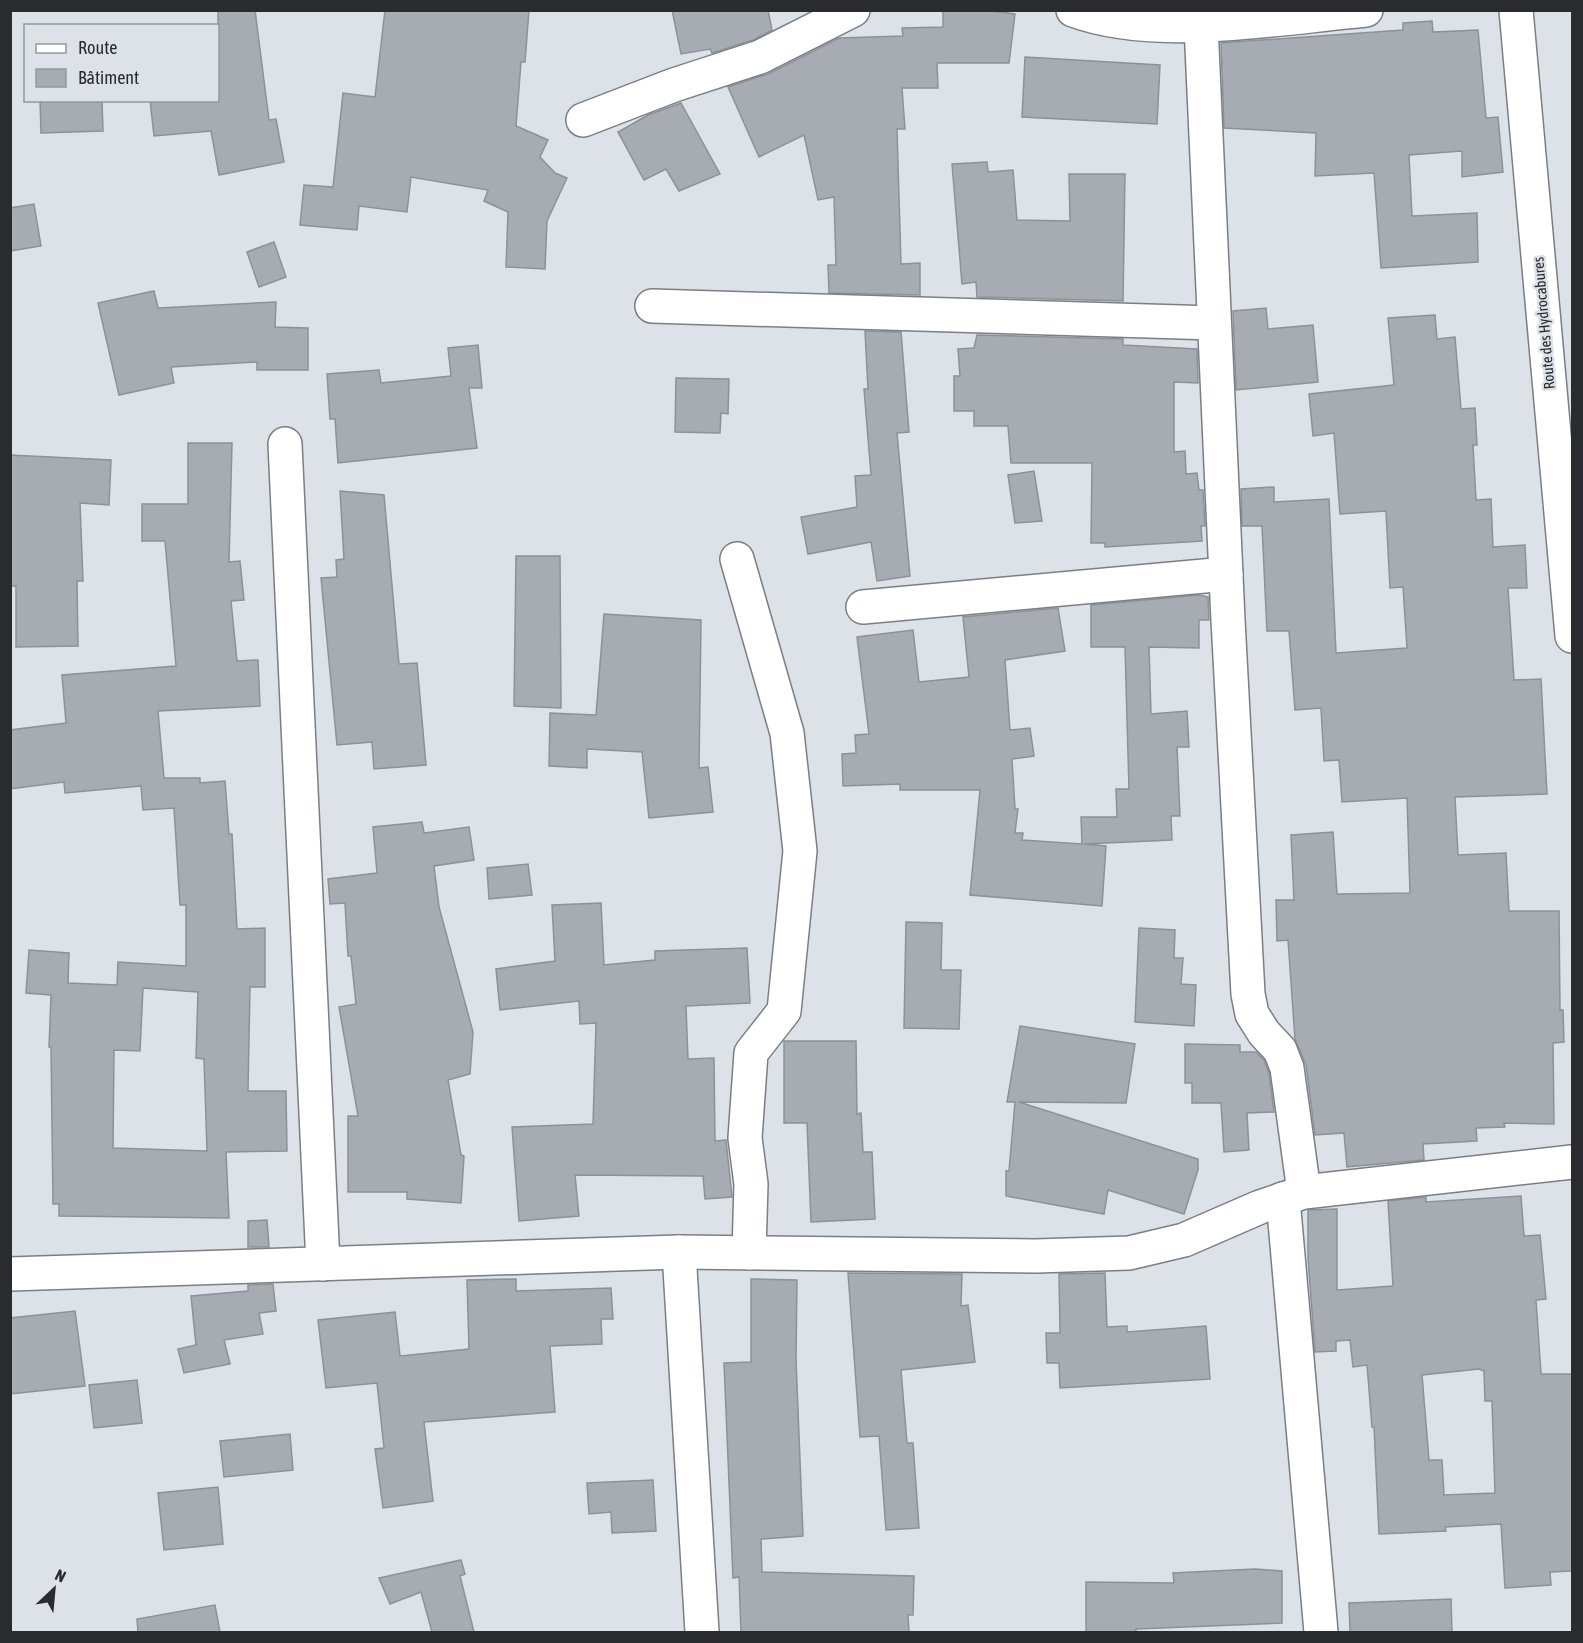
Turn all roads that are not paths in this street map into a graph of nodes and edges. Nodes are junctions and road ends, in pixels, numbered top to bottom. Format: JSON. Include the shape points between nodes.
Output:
{"nodes":[{"id":1,"x":852,"y":10,"type":"edge"},
{"id":2,"x":1073,"y":10,"type":"edge"},
{"id":3,"x":1366,"y":10,"type":"edge"},
{"id":4,"x":1516,"y":10,"type":"edge"},
{"id":5,"x":1201,"y":25,"type":"junction"},
{"id":6,"x":584,"y":120,"type":"dead end"},
{"id":7,"x":652,"y":306,"type":"dead end"},
{"id":8,"x":1214,"y":323,"type":"junction"},
{"id":9,"x":285,"y":444,"type":"dead end"},
{"id":10,"x":737,"y":559,"type":"dead end"},
{"id":11,"x":1226,"y":574,"type":"junction"},
{"id":12,"x":863,"y":607,"type":"dead end"},
{"id":13,"x":1572,"y":636,"type":"edge"},
{"id":14,"x":1572,"y":1162,"type":"edge"},
{"id":15,"x":1294,"y":1195,"type":"junction"},
{"id":16,"x":679,"y":1252,"type":"junction"},
{"id":17,"x":749,"y":1253,"type":"junction"},
{"id":18,"x":323,"y":1264,"type":"junction"},
{"id":19,"x":10,"y":1274,"type":"edge"},
{"id":20,"x":702,"y":1632,"type":"edge"},
{"id":21,"x":1321,"y":1632,"type":"edge"}],
"edges":[{"from":1,"to":6,"type":"street","via":[[760,57]]},
{"from":2,"to":5,"type":"street","via":[[1144,26]]},
{"from":3,"to":5,"type":"street"},
{"from":4,"to":13,"type":"street","name":"Route des Hydrocabures"},
{"from":5,"to":8,"type":"street"},
{"from":7,"to":8,"type":"street"},
{"from":8,"to":11,"type":"street"},
{"from":9,"to":18,"type":"street"},
{"from":10,"to":17,"type":"street","via":[[787,733],[800,851],[784,1011],[750,1053],[745,1138],[751,1184]]},
{"from":11,"to":12,"type":"street"},
{"from":11,"to":15,"type":"street","via":[[1248,994],[1252,1014],[1280,1050],[1287,1068]]},
{"from":14,"to":15,"type":"street"},
{"from":15,"to":17,"type":"street","via":[[1184,1240],[1129,1253]]},
{"from":15,"to":21,"type":"street"},
{"from":16,"to":17,"type":"street"},
{"from":16,"to":18,"type":"street"},
{"from":16,"to":20,"type":"street"},
{"from":18,"to":19,"type":"street"}]}
